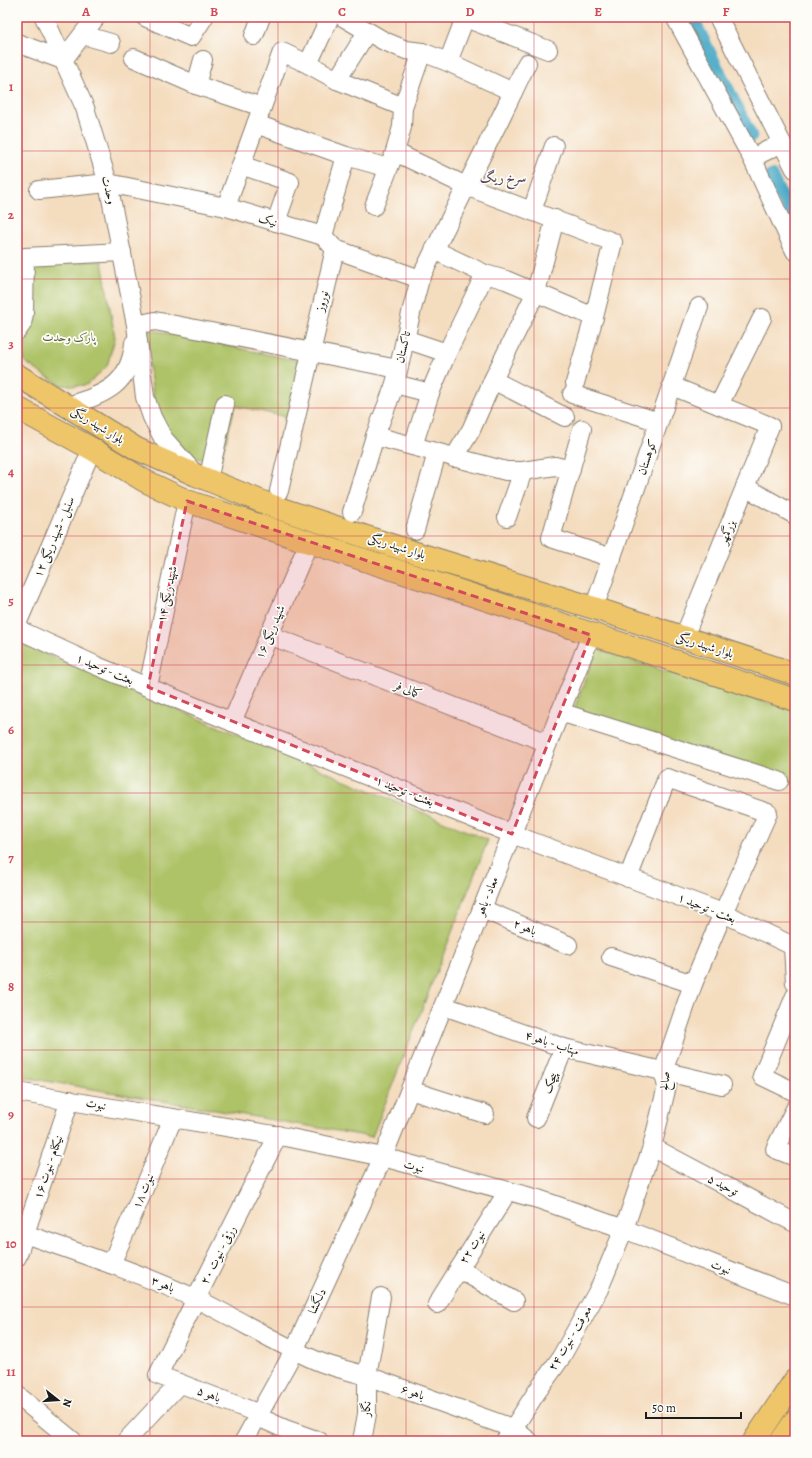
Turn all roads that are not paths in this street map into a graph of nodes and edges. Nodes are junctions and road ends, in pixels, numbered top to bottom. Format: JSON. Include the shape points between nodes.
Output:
{"nodes":[{"id":1,"x":44,"y":17,"type":"edge"},
{"id":2,"x":96,"y":17,"type":"edge"},
{"id":3,"x":145,"y":17,"type":"edge"},
{"id":4,"x":204,"y":17,"type":"edge"},
{"id":5,"x":261,"y":17,"type":"edge"},
{"id":6,"x":330,"y":17,"type":"edge"},
{"id":7,"x":343,"y":17,"type":"edge"},
{"id":8,"x":464,"y":17,"type":"edge"},
{"id":9,"x":675,"y":17,"type":"edge"},
{"id":10,"x":718,"y":17,"type":"edge"},
{"id":11,"x":367,"y":32,"type":"junction"},
{"id":12,"x":82,"y":35,"type":"junction"},
{"id":13,"x":254,"y":36,"type":"dead end"},
{"id":14,"x":17,"y":43,"type":"edge"},
{"id":15,"x":111,"y":43,"type":"dead end"},
{"id":16,"x":548,"y":50,"type":"dead end"},
{"id":17,"x":422,"y":52,"type":"junction"},
{"id":18,"x":134,"y":58,"type":"dead end"},
{"id":19,"x":63,"y":60,"type":"junction"},
{"id":20,"x":203,"y":60,"type":"dead end"},
{"id":21,"x":448,"y":62,"type":"junction"},
{"id":22,"x":527,"y":63,"type":"dead end"},
{"id":23,"x":308,"y":64,"type":"junction"},
{"id":24,"x":337,"y":80,"type":"junction"},
{"id":25,"x":196,"y":85,"type":"junction"},
{"id":26,"x":513,"y":92,"type":"junction"},
{"id":27,"x":262,"y":107,"type":"junction"},
{"id":28,"x":403,"y":107,"type":"junction"},
{"id":29,"x":256,"y":124,"type":"junction"},
{"id":30,"x":782,"y":143,"type":"junction"},
{"id":31,"x":554,"y":146,"type":"dead end"},
{"id":32,"x":395,"y":152,"type":"junction"},
{"id":33,"x":346,"y":156,"type":"junction"},
{"id":34,"x":752,"y":158,"type":"junction"},
{"id":35,"x":241,"y":165,"type":"junction"},
{"id":36,"x":388,"y":168,"type":"junction"},
{"id":37,"x":795,"y":169,"type":"edge"},
{"id":38,"x":108,"y":183,"type":"junction"},
{"id":39,"x":466,"y":186,"type":"junction"},
{"id":40,"x":39,"y":190,"type":"dead end"},
{"id":41,"x":374,"y":206,"type":"dead end"},
{"id":42,"x":226,"y":207,"type":"junction"},
{"id":43,"x":532,"y":211,"type":"junction"},
{"id":44,"x":556,"y":219,"type":"junction"},
{"id":45,"x":276,"y":222,"type":"junction"},
{"id":46,"x":323,"y":236,"type":"junction"},
{"id":47,"x":335,"y":249,"type":"junction"},
{"id":48,"x":434,"y":250,"type":"junction"},
{"id":49,"x":795,"y":251,"type":"edge"},
{"id":50,"x":21,"y":252,"type":"edge"},
{"id":51,"x":122,"y":252,"type":"junction"},
{"id":52,"x":485,"y":274,"type":"junction"},
{"id":53,"x":420,"y":279,"type":"junction"},
{"id":54,"x":536,"y":292,"type":"junction"},
{"id":55,"x":699,"y":307,"type":"dead end"},
{"id":56,"x":594,"y":317,"type":"junction"},
{"id":57,"x":762,"y":318,"type":"dead end"},
{"id":58,"x":136,"y":325,"type":"junction"},
{"id":59,"x":17,"y":331,"type":"edge"},
{"id":60,"x":405,"y":338,"type":"junction"},
{"id":61,"x":310,"y":352,"type":"junction"},
{"id":62,"x":447,"y":353,"type":"junction"},
{"id":63,"x":17,"y":375,"type":"edge"},
{"id":64,"x":396,"y":377,"type":"junction"},
{"id":65,"x":493,"y":380,"type":"junction"},
{"id":66,"x":672,"y":386,"type":"junction"},
{"id":67,"x":430,"y":393,"type":"junction"},
{"id":68,"x":225,"y":404,"type":"dead end"},
{"id":69,"x":719,"y":405,"type":"junction"},
{"id":70,"x":68,"y":406,"type":"junction"},
{"id":71,"x":17,"y":408,"type":"edge"},
{"id":72,"x":564,"y":417,"type":"dead end"},
{"id":73,"x":659,"y":422,"type":"junction"},
{"id":74,"x":582,"y":428,"type":"dead end"},
{"id":75,"x":375,"y":436,"type":"junction"},
{"id":76,"x":413,"y":446,"type":"junction"},
{"id":77,"x":92,"y":450,"type":"junction"},
{"id":78,"x":437,"y":452,"type":"junction"},
{"id":79,"x":454,"y":458,"type":"junction"},
{"id":80,"x":571,"y":470,"type":"junction"},
{"id":81,"x":523,"y":471,"type":"junction"},
{"id":82,"x":202,"y":477,"type":"junction"},
{"id":83,"x":745,"y":487,"type":"junction"},
{"id":84,"x":279,"y":491,"type":"dead end"},
{"id":85,"x":187,"y":501,"type":"junction"},
{"id":86,"x":352,"y":512,"type":"dead end"},
{"id":87,"x":795,"y":515,"type":"edge"},
{"id":88,"x":507,"y":517,"type":"dead end"},
{"id":89,"x":415,"y":530,"type":"dead end"},
{"id":90,"x":309,"y":542,"type":"junction"},
{"id":91,"x":612,"y":558,"type":"junction"},
{"id":92,"x":594,"y":608,"type":"junction"},
{"id":93,"x":17,"y":624,"type":"edge"},
{"id":94,"x":17,"y":629,"type":"edge"},
{"id":95,"x":269,"y":635,"type":"junction"},
{"id":96,"x":591,"y":635,"type":"junction"},
{"id":97,"x":684,"y":638,"type":"junction"},
{"id":98,"x":795,"y":674,"type":"edge"},
{"id":99,"x":148,"y":687,"type":"junction"},
{"id":100,"x":795,"y":700,"type":"edge"},
{"id":101,"x":560,"y":712,"type":"junction"},
{"id":102,"x":232,"y":722,"type":"junction"},
{"id":103,"x":548,"y":743,"type":"junction"},
{"id":104,"x":779,"y":781,"type":"dead end"},
{"id":105,"x":512,"y":834,"type":"junction"},
{"id":106,"x":628,"y":878,"type":"junction"},
{"id":107,"x":482,"y":910,"type":"junction"},
{"id":108,"x":723,"y":913,"type":"junction"},
{"id":109,"x":568,"y":945,"type":"dead end"},
{"id":110,"x":794,"y":946,"type":"edge"},
{"id":111,"x":611,"y":956,"type":"dead end"},
{"id":112,"x":693,"y":984,"type":"junction"},
{"id":113,"x":795,"y":984,"type":"edge"},
{"id":114,"x":795,"y":996,"type":"edge"},
{"id":115,"x":444,"y":1006,"type":"junction"},
{"id":116,"x":564,"y":1048,"type":"junction"},
{"id":117,"x":663,"y":1072,"type":"junction"},
{"id":118,"x":722,"y":1085,"type":"dead end"},
{"id":119,"x":410,"y":1090,"type":"junction"},
{"id":120,"x":17,"y":1092,"type":"edge"},
{"id":121,"x":795,"y":1092,"type":"edge"},
{"id":122,"x":70,"y":1100,"type":"junction"},
{"id":123,"x":795,"y":1109,"type":"edge"},
{"id":124,"x":485,"y":1114,"type":"dead end"},
{"id":125,"x":173,"y":1118,"type":"junction"},
{"id":126,"x":536,"y":1118,"type":"dead end"},
{"id":127,"x":278,"y":1135,"type":"junction"},
{"id":128,"x":652,"y":1148,"type":"junction"},
{"id":129,"x":384,"y":1157,"type":"junction"},
{"id":130,"x":795,"y":1157,"type":"edge"},
{"id":131,"x":508,"y":1191,"type":"junction"},
{"id":132,"x":795,"y":1223,"type":"edge"},
{"id":133,"x":624,"y":1229,"type":"junction"},
{"id":134,"x":25,"y":1234,"type":"junction"},
{"id":135,"x":17,"y":1255,"type":"edge"},
{"id":136,"x":111,"y":1264,"type":"junction"},
{"id":137,"x":459,"y":1269,"type":"junction"},
{"id":138,"x":795,"y":1296,"type":"edge"},
{"id":139,"x":380,"y":1297,"type":"dead end"},
{"id":140,"x":196,"y":1299,"type":"junction"},
{"id":141,"x":514,"y":1301,"type":"dead end"},
{"id":142,"x":437,"y":1304,"type":"dead end"},
{"id":143,"x":294,"y":1351,"type":"junction"},
{"id":144,"x":158,"y":1375,"type":"joint"},
{"id":145,"x":368,"y":1376,"type":"junction"},
{"id":146,"x":795,"y":1380,"type":"edge"},
{"id":147,"x":180,"y":1383,"type":"junction"},
{"id":148,"x":17,"y":1395,"type":"edge"},
{"id":149,"x":259,"y":1415,"type":"junction"},
{"id":150,"x":795,"y":1421,"type":"edge"},
{"id":151,"x":508,"y":1434,"type":"edge"},
{"id":152,"x":73,"y":1441,"type":"edge"},
{"id":153,"x":126,"y":1441,"type":"edge"},
{"id":154,"x":244,"y":1441,"type":"edge"},
{"id":155,"x":319,"y":1441,"type":"edge"},
{"id":156,"x":362,"y":1441,"type":"edge"},
{"id":157,"x":529,"y":1441,"type":"edge"},
{"id":158,"x":754,"y":1441,"type":"edge"},
{"id":159,"x":781,"y":1441,"type":"edge"}],
"edges":[{"from":1,"to":19,"type":"street","name":"وحدت"},
{"from":2,"to":12,"type":"street"},
{"from":3,"to":4,"type":"street","via":[[192,38]]},
{"from":5,"to":13,"type":"street"},
{"from":6,"to":23,"type":"street"},
{"from":7,"to":11,"type":"street"},
{"from":8,"to":16,"type":"street"},
{"from":8,"to":21,"type":"street"},
{"from":9,"to":34,"type":"street"},
{"from":10,"to":30,"type":"street"},
{"from":11,"to":17,"type":"street","via":[[406,50]]},
{"from":11,"to":24,"type":"street"},
{"from":12,"to":15,"type":"street"},
{"from":12,"to":19,"type":"street"},
{"from":14,"to":19,"type":"street"},
{"from":17,"to":21,"type":"street"},
{"from":17,"to":28,"type":"street"},
{"from":18,"to":25,"type":"street"},
{"from":19,"to":38,"type":"street","name":"وحدت","via":[[85,108]]},
{"from":20,"to":25,"type":"street"},
{"from":21,"to":26,"type":"street"},
{"from":22,"to":26,"type":"street","name":"تاکستان"},
{"from":23,"to":24,"type":"street"},
{"from":23,"to":27,"type":"street","via":[[282,52]]},
{"from":24,"to":28,"type":"street"},
{"from":25,"to":27,"type":"street"},
{"from":26,"to":39,"type":"street","name":"تاکستان"},
{"from":27,"to":29,"type":"street"},
{"from":28,"to":32,"type":"street","via":[[402,127]]},
{"from":29,"to":33,"type":"street"},
{"from":29,"to":35,"type":"street"},
{"from":30,"to":34,"type":"street"},
{"from":30,"to":37,"type":"street"},
{"from":31,"to":43,"type":"street"},
{"from":32,"to":36,"type":"street"},
{"from":32,"to":39,"type":"street"},
{"from":33,"to":36,"type":"street"},
{"from":33,"to":46,"type":"street"},
{"from":34,"to":49,"type":"street"},
{"from":35,"to":42,"type":"street"},
{"from":35,"to":45,"type":"street","via":[[290,182]]},
{"from":36,"to":41,"type":"street"},
{"from":38,"to":40,"type":"street","name":"نیک"},
{"from":38,"to":42,"type":"street","name":"نیک"},
{"from":38,"to":51,"type":"street","name":"وحدت"},
{"from":39,"to":43,"type":"street"},
{"from":39,"to":48,"type":"street","name":"تاکستان"},
{"from":42,"to":45,"type":"street","name":"نیک"},
{"from":43,"to":44,"type":"street"},
{"from":44,"to":54,"type":"street"},
{"from":44,"to":56,"type":"street","via":[[613,242]]},
{"from":45,"to":46,"type":"street","name":"نیک"},
{"from":46,"to":47,"type":"street"},
{"from":47,"to":53,"type":"street"},
{"from":47,"to":61,"type":"street","name":"نوروز"},
{"from":48,"to":52,"type":"street"},
{"from":48,"to":53,"type":"street","name":"تاکستان"},
{"from":50,"to":51,"type":"street"},
{"from":50,"to":59,"type":"street","via":[[24,314]]},
{"from":51,"to":58,"type":"street","name":"وحدت"},
{"from":52,"to":54,"type":"street"},
{"from":52,"to":62,"type":"street"},
{"from":53,"to":60,"type":"street","name":"تاکستان"},
{"from":54,"to":56,"type":"street"},
{"from":54,"to":65,"type":"street"},
{"from":55,"to":66,"type":"street","name":"کوهستان"},
{"from":56,"to":73,"type":"street","via":[[574,389]]},
{"from":57,"to":69,"type":"street"},
{"from":58,"to":61,"type":"street","via":[[155,321]]},
{"from":58,"to":70,"type":"street","via":[[131,364],[118,382],[104,393]]},
{"from":58,"to":82,"type":"street","via":[[145,394],[152,417],[164,438]]},
{"from":60,"to":62,"type":"street"},
{"from":60,"to":64,"type":"street","name":"تاکستان"},
{"from":61,"to":64,"type":"street"},
{"from":61,"to":84,"type":"street","name":"نوروز"},
{"from":62,"to":67,"type":"street"},
{"from":63,"to":70,"type":"main road","name":"بلوار شهید ریگی"},
{"from":64,"to":67,"type":"street"},
{"from":64,"to":75,"type":"street","name":"تاکستان"},
{"from":65,"to":72,"type":"street"},
{"from":65,"to":79,"type":"street","via":[[471,430]]},
{"from":66,"to":69,"type":"street"},
{"from":66,"to":73,"type":"street","name":"کوهستان"},
{"from":67,"to":76,"type":"street"},
{"from":68,"to":82,"type":"street"},
{"from":69,"to":83,"type":"street","name":"بزرگمهر","via":[[770,426]]},
{"from":70,"to":82,"type":"main road","name":"بلوار شهید ریگی","via":[[103,430],[138,449]]},
{"from":71,"to":77,"type":"main road","name":"بلوار شهید ریگی"},
{"from":73,"to":91,"type":"street","name":"کوهستان"},
{"from":74,"to":80,"type":"street"},
{"from":75,"to":76,"type":"street"},
{"from":75,"to":86,"type":"street","name":"تاکستان"},
{"from":76,"to":78,"type":"street"},
{"from":77,"to":85,"type":"main road","name":"بلوار شهید ریگی","via":[[145,481]]},
{"from":77,"to":93,"type":"street","name":"سنبل - شهید ریگی ۱۲"},
{"from":78,"to":79,"type":"street"},
{"from":78,"to":89,"type":"street"},
{"from":79,"to":81,"type":"street","via":[[506,471]]},
{"from":80,"to":81,"type":"street","via":[[555,466]]},
{"from":80,"to":91,"type":"street","via":[[551,538]]},
{"from":81,"to":88,"type":"street"},
{"from":82,"to":92,"type":"main road","name":"بلوار شهید ریگی","via":[[275,507]]},
{"from":83,"to":87,"type":"street"},
{"from":83,"to":97,"type":"street","name":"بزرگمهر"},
{"from":85,"to":90,"type":"main road","name":"بلوار شهید ریگی"},
{"from":85,"to":99,"type":"street","name":"شهید ریگی ۱۴"},
{"from":90,"to":95,"type":"street","name":"شهید ریگی ۱۶"},
{"from":90,"to":96,"type":"main road","name":"بلوار شهید ریگی"},
{"from":91,"to":92,"type":"street","name":"کوهستان"},
{"from":92,"to":97,"type":"main road","name":"بلوار شهید ریگی"},
{"from":94,"to":99,"type":"street","name":"بعثت - توحید ۱"},
{"from":95,"to":102,"type":"street","name":"شهید ریگی ۱۶"},
{"from":95,"to":103,"type":"street","name":"کمالی فر"},
{"from":96,"to":100,"type":"main road","name":"بلوار شهید ریگی"},
{"from":96,"to":101,"type":"street","name":"معاد - باهو"},
{"from":97,"to":98,"type":"main road","name":"بلوار شهید ریگی"},
{"from":99,"to":102,"type":"street","name":"بعثت - توحید ۱"},
{"from":101,"to":103,"type":"street","name":"معاد - باهو"},
{"from":101,"to":104,"type":"street"},
{"from":102,"to":105,"type":"street","name":"بعثت - توحید ۱"},
{"from":103,"to":105,"type":"street","name":"معاد - باهو"},
{"from":105,"to":106,"type":"street","name":"بعثت - توحید ۱"},
{"from":105,"to":107,"type":"street","name":"معاد - باهو"},
{"from":106,"to":108,"type":"street","name":"بعثت - توحید ۱"},
{"from":106,"to":108,"type":"street","name":"صالح","via":[[667,778],[768,813]]},
{"from":107,"to":109,"type":"street","name":"باهو ۲"},
{"from":107,"to":115,"type":"street","name":"معاد - باهو"},
{"from":108,"to":110,"type":"street","name":"بعثت - توحید ۱"},
{"from":108,"to":112,"type":"street","name":"صالح"},
{"from":110,"to":113,"type":"street"},
{"from":111,"to":112,"type":"street"},
{"from":112,"to":117,"type":"street","name":"صالح"},
{"from":114,"to":121,"type":"street","via":[[762,1076]]},
{"from":115,"to":116,"type":"street","name":"مهتاب - باهو ۴"},
{"from":115,"to":119,"type":"street","name":"معاد - باهو"},
{"from":116,"to":117,"type":"street","name":"مهتاب - باهو ۴"},
{"from":116,"to":126,"type":"street","name":"پیچک"},
{"from":117,"to":118,"type":"street","name":"مهتاب - باهو ۴"},
{"from":117,"to":128,"type":"street","name":"صالح","via":[[668,1086]]},
{"from":119,"to":124,"type":"street"},
{"from":119,"to":129,"type":"street","name":"معاد - باهو"},
{"from":120,"to":122,"type":"street","name":"نبوت"},
{"from":122,"to":125,"type":"street","name":"نبوت"},
{"from":122,"to":134,"type":"street","name":"نیکنام - نبوت ۱۶"},
{"from":123,"to":130,"type":"street","via":[[775,1149]]},
{"from":125,"to":127,"type":"street","name":"نبوت"},
{"from":125,"to":136,"type":"street","name":"نبوت ۱۸"},
{"from":127,"to":129,"type":"street","name":"نبوت"},
{"from":127,"to":140,"type":"street","name":"رزقی - نبوت ۲۰"},
{"from":128,"to":132,"type":"street","name":"توحید ۵"},
{"from":128,"to":133,"type":"street","name":"صالح"},
{"from":129,"to":131,"type":"street","name":"نبوت"},
{"from":129,"to":143,"type":"street","name":"دلگشا"},
{"from":131,"to":133,"type":"street","name":"نبوت"},
{"from":131,"to":137,"type":"street","name":"نبوت ۲۲"},
{"from":133,"to":138,"type":"street","name":"نبوت"},
{"from":133,"to":151,"type":"street","name":"معرفت - نبوت ۲۴","via":[[599,1289],[560,1359]]},
{"from":134,"to":135,"type":"street","name":"نیکنام - نبوت ۱۶"},
{"from":134,"to":136,"type":"street","name":"باهو ۳"},
{"from":136,"to":140,"type":"street","name":"باهو ۳"},
{"from":137,"to":141,"type":"street"},
{"from":137,"to":142,"type":"street","name":"نبوت ۲۲"},
{"from":139,"to":145,"type":"street","name":"نگار"},
{"from":140,"to":143,"type":"street","name":"باهو ۳"},
{"from":140,"to":144,"type":"street","name":"رزقی - نبوت ۲۰"},
{"from":143,"to":145,"type":"street","name":"باهو ۶","via":[[329,1365]]},
{"from":143,"to":149,"type":"street","name":"دلگشا"},
{"from":144,"to":147,"type":"street","name":"باهو ۵"},
{"from":145,"to":151,"type":"street","name":"باهو ۶"},
{"from":145,"to":156,"type":"street","name":"نگار","via":[[367,1414]]},
{"from":146,"to":158,"type":"main road"},
{"from":147,"to":149,"type":"street","name":"باهو ۵"},
{"from":147,"to":153,"type":"street"},
{"from":148,"to":152,"type":"street"},
{"from":149,"to":154,"type":"street","name":"دلگشا"},
{"from":149,"to":155,"type":"street","name":"باهو ۵","via":[[285,1429]]},
{"from":150,"to":159,"type":"main road"},
{"from":151,"to":157,"type":"street","name":"باهو ۶"}]}
